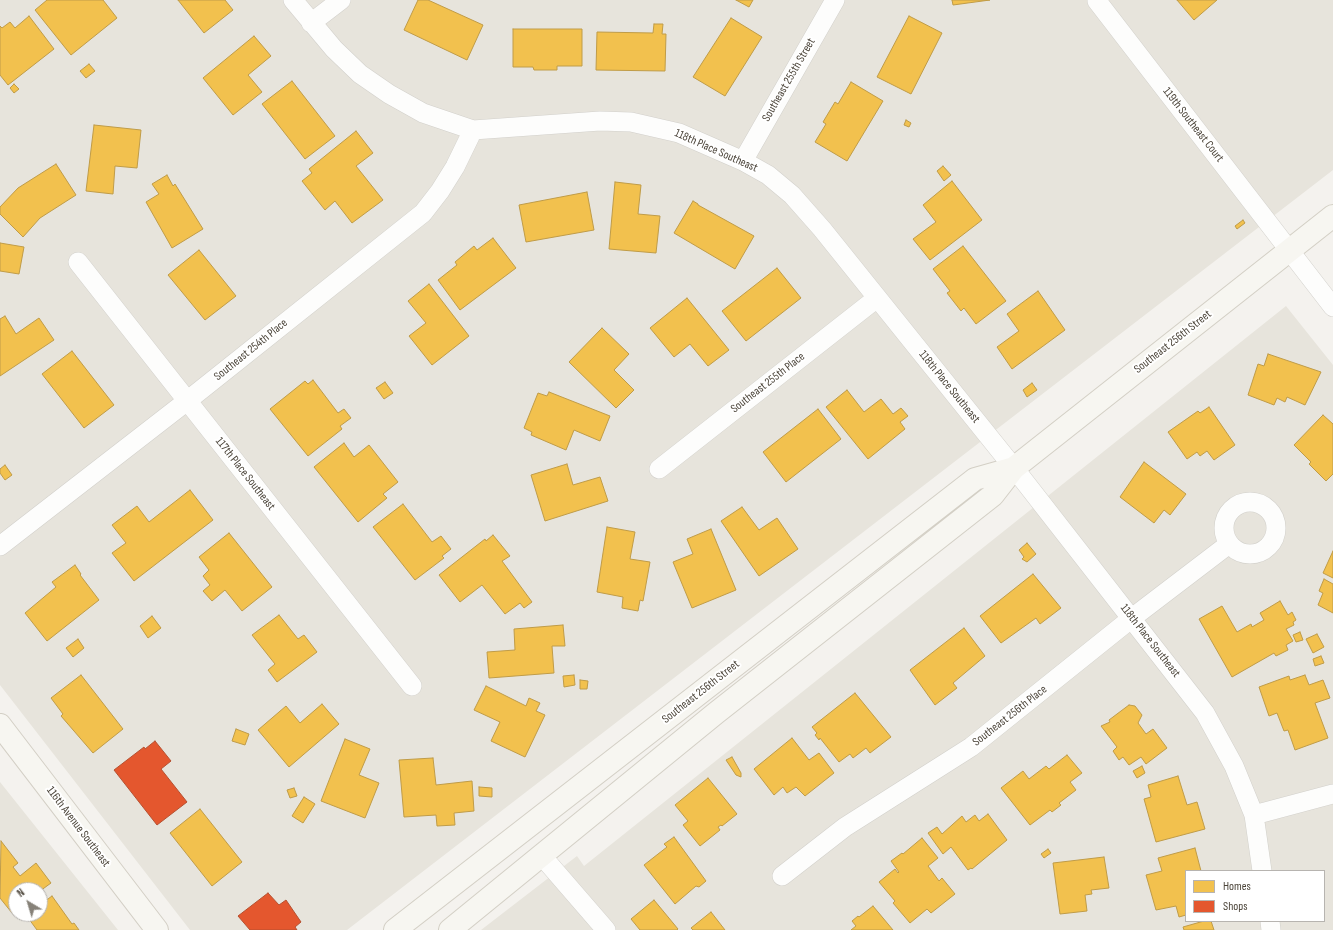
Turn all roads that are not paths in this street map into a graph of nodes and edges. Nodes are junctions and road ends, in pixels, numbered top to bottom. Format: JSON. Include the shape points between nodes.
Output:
{"nodes":[{"id":1,"x":293,"y":0,"type":"edge"},
{"id":2,"x":341,"y":0,"type":"edge"},
{"id":3,"x":835,"y":0,"type":"edge"},
{"id":4,"x":1099,"y":0,"type":"edge"},
{"id":5,"x":311,"y":23,"type":"junction"},
{"id":6,"x":473,"y":130,"type":"junction"},
{"id":7,"x":743,"y":161,"type":"junction"},
{"id":8,"x":1333,"y":216,"type":"edge"},
{"id":9,"x":1289,"y":250,"type":"junction"},
{"id":10,"x":78,"y":262,"type":"dead end"},
{"id":11,"x":878,"y":298,"type":"junction"},
{"id":12,"x":1333,"y":307,"type":"edge"},
{"id":13,"x":188,"y":401,"type":"junction"},
{"id":14,"x":1014,"y":468,"type":"junction"},
{"id":15,"x":659,"y":469,"type":"dead end"},
{"id":16,"x":1229,"y":544,"type":"dead end"},
{"id":17,"x":0,"y":546,"type":"edge"},
{"id":18,"x":1132,"y":618,"type":"junction"},
{"id":19,"x":412,"y":686,"type":"dead end"},
{"id":20,"x":0,"y":725,"type":"edge"},
{"id":21,"x":1333,"y":794,"type":"edge"},
{"id":22,"x":1254,"y":815,"type":"junction"},
{"id":23,"x":542,"y":856,"type":"junction"},
{"id":24,"x":1262,"y":870,"type":"edge"},
{"id":25,"x":782,"y":876,"type":"dead end"},
{"id":26,"x":157,"y":930,"type":"edge"},
{"id":27,"x":395,"y":930,"type":"edge"},
{"id":28,"x":450,"y":930,"type":"edge"},
{"id":29,"x":606,"y":930,"type":"edge"}],
"edges":[{"from":1,"to":5,"type":"street"},
{"from":2,"to":5,"type":"street"},
{"from":3,"to":7,"type":"street","name":"Southeast 255th Street"},
{"from":4,"to":9,"type":"street","name":"119th Southeast Court","via":[[1097,2]]},
{"from":5,"to":6,"type":"street","via":[[360,74],[389,94],[423,113]]},
{"from":6,"to":7,"type":"street","name":"118th Place Southeast","via":[[600,121],[631,122],[678,133]]},
{"from":6,"to":13,"type":"street","name":"Southeast 254th Place","via":[[455,167],[423,212]]},
{"from":7,"to":11,"type":"street","name":"118th Place Southeast","via":[[768,175],[792,196]]},
{"from":8,"to":9,"type":"main road","name":"Southeast 256th Street"},
{"from":9,"to":12,"type":"street","name":"119th Southeast Court"},
{"from":9,"to":14,"type":"main road","name":"Southeast 256th Street"},
{"from":10,"to":13,"type":"street","name":"117th Place Southeast"},
{"from":11,"to":14,"type":"street","name":"118th Place Southeast"},
{"from":11,"to":15,"type":"street","name":"Southeast 255th Place"},
{"from":13,"to":17,"type":"street","name":"Southeast 254th Place"},
{"from":13,"to":19,"type":"street","name":"117th Place Southeast"},
{"from":14,"to":18,"type":"street","name":"118th Place Southeast"},
{"from":14,"to":23,"type":"main road","name":"Southeast 256th Street","via":[[993,495],[716,713]]},
{"from":14,"to":27,"type":"main road","name":"Southeast 256th Street","via":[[975,479]]},
{"from":16,"to":18,"type":"street","name":"Southeast 256th Place"},
{"from":18,"to":22,"type":"street","name":"118th Place Southeast","via":[[1205,713],[1234,766]]},
{"from":18,"to":25,"type":"street","name":"Southeast 256th Place","via":[[971,746],[845,827]]},
{"from":20,"to":26,"type":"main road","name":"116th Avenue Southeast"},
{"from":21,"to":22,"type":"street"},
{"from":22,"to":24,"type":"street","name":"118th Place Southeast"},
{"from":23,"to":28,"type":"main road","name":"Southeast 256th Street"},
{"from":23,"to":29,"type":"street"}]}
